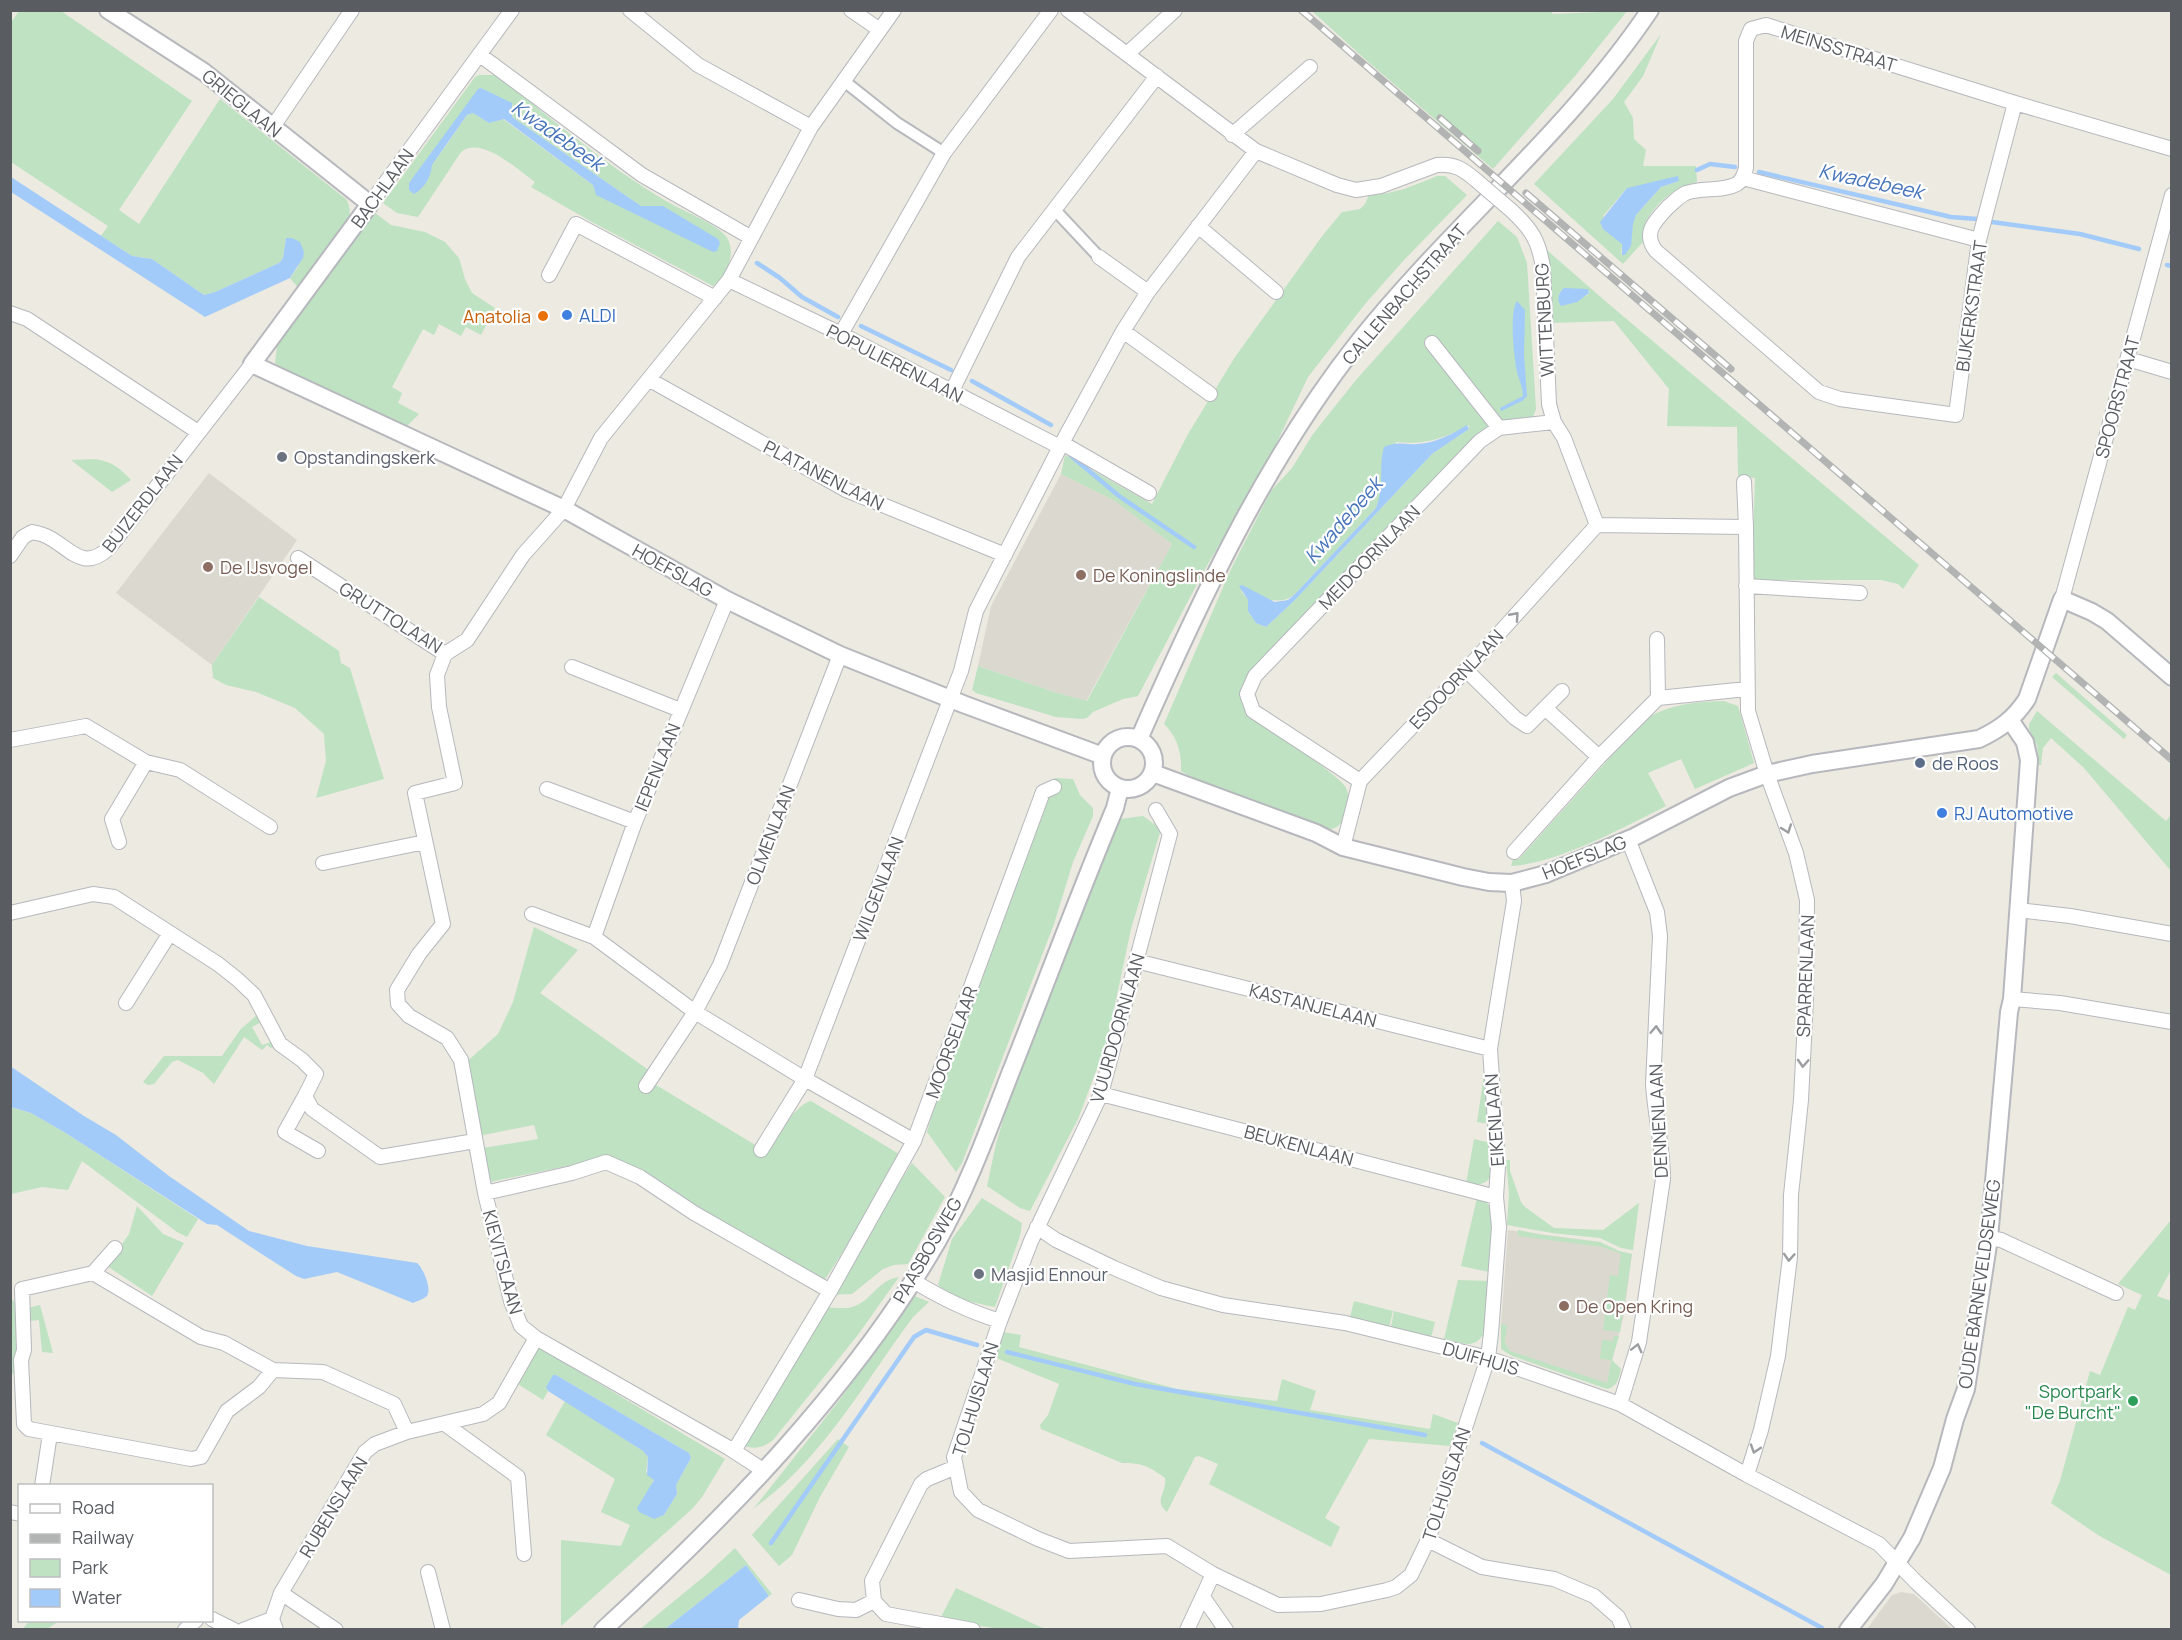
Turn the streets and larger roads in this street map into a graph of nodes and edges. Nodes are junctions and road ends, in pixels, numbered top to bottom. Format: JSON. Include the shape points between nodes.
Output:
{"nodes":[{"id":1,"x":108,"y":10,"type":"edge"},
{"id":2,"x":352,"y":10,"type":"edge"},
{"id":3,"x":512,"y":10,"type":"edge"},
{"id":4,"x":630,"y":10,"type":"edge"},
{"id":5,"x":851,"y":10,"type":"edge"},
{"id":6,"x":894,"y":10,"type":"edge"},
{"id":7,"x":1051,"y":10,"type":"edge"},
{"id":8,"x":1068,"y":10,"type":"edge"},
{"id":9,"x":1175,"y":10,"type":"edge"},
{"id":10,"x":1650,"y":10,"type":"edge"},
{"id":11,"x":880,"y":30,"type":"junction"},
{"id":12,"x":1127,"y":54,"type":"junction"},
{"id":13,"x":480,"y":55,"type":"junction"},
{"id":14,"x":1310,"y":67,"type":"dead end"},
{"id":15,"x":1157,"y":76,"type":"junction"},
{"id":16,"x":844,"y":81,"type":"junction"},
{"id":17,"x":2015,"y":103,"type":"junction"},
{"id":18,"x":811,"y":127,"type":"junction"},
{"id":19,"x":272,"y":128,"type":"junction"},
{"id":20,"x":1232,"y":135,"type":"junction"},
{"id":21,"x":2172,"y":149,"type":"edge"},
{"id":22,"x":1256,"y":151,"type":"junction"},
{"id":23,"x":944,"y":153,"type":"junction"},
{"id":24,"x":1743,"y":178,"type":"junction"},
{"id":25,"x":2172,"y":195,"type":"edge"},
{"id":26,"x":370,"y":204,"type":"junction"},
{"id":27,"x":1054,"y":208,"type":"junction"},
{"id":28,"x":1198,"y":226,"type":"junction"},
{"id":29,"x":750,"y":237,"type":"junction"},
{"id":30,"x":1979,"y":240,"type":"junction"},
{"id":31,"x":1099,"y":257,"type":"joint"},
{"id":32,"x":549,"y":275,"type":"dead end"},
{"id":33,"x":729,"y":280,"type":"junction"},
{"id":34,"x":1148,"y":292,"type":"junction"},
{"id":35,"x":1276,"y":292,"type":"dead end"},
{"id":36,"x":715,"y":297,"type":"junction"},
{"id":37,"x":10,"y":313,"type":"edge"},
{"id":38,"x":1123,"y":331,"type":"junction"},
{"id":39,"x":841,"y":334,"type":"junction"},
{"id":40,"x":1432,"y":343,"type":"dead end"},
{"id":41,"x":2128,"y":359,"type":"junction"},
{"id":42,"x":252,"y":364,"type":"junction"},
{"id":43,"x":2172,"y":372,"type":"edge"},
{"id":44,"x":650,"y":380,"type":"junction"},
{"id":45,"x":952,"y":391,"type":"junction"},
{"id":46,"x":1210,"y":394,"type":"dead end"},
{"id":47,"x":1554,"y":422,"type":"junction"},
{"id":48,"x":1499,"y":428,"type":"junction"},
{"id":49,"x":198,"y":432,"type":"junction"},
{"id":50,"x":1061,"y":445,"type":"junction"},
{"id":51,"x":1744,"y":482,"type":"dead end"},
{"id":52,"x":1149,"y":492,"type":"dead end"},
{"id":53,"x":564,"y":509,"type":"junction"},
{"id":54,"x":1597,"y":525,"type":"junction"},
{"id":55,"x":1746,"y":527,"type":"junction"},
{"id":56,"x":1005,"y":555,"type":"junction"},
{"id":57,"x":10,"y":556,"type":"edge"},
{"id":58,"x":298,"y":558,"type":"dead end"},
{"id":59,"x":1746,"y":586,"type":"junction"},
{"id":60,"x":1860,"y":593,"type":"dead end"},
{"id":61,"x":2062,"y":599,"type":"junction"},
{"id":62,"x":727,"y":600,"type":"junction"},
{"id":63,"x":1657,"y":639,"type":"dead end"},
{"id":64,"x":445,"y":654,"type":"junction"},
{"id":65,"x":840,"y":655,"type":"junction"},
{"id":66,"x":572,"y":667,"type":"dead end"},
{"id":67,"x":1466,"y":670,"type":"junction"},
{"id":68,"x":2172,"y":676,"type":"edge"},
{"id":69,"x":1747,"y":689,"type":"junction"},
{"id":70,"x":1562,"y":691,"type":"dead end"},
{"id":71,"x":951,"y":698,"type":"junction"},
{"id":72,"x":1658,"y":698,"type":"junction"},
{"id":73,"x":1545,"y":708,"type":"junction"},
{"id":74,"x":680,"y":710,"type":"junction"},
{"id":75,"x":2010,"y":720,"type":"junction"},
{"id":76,"x":1139,"y":739,"type":"junction"},
{"id":77,"x":10,"y":740,"type":"edge"},
{"id":78,"x":1103,"y":756,"type":"junction"},
{"id":79,"x":1599,"y":757,"type":"junction"},
{"id":80,"x":146,"y":762,"type":"junction"},
{"id":81,"x":1153,"y":773,"type":"junction"},
{"id":82,"x":1767,"y":774,"type":"junction"},
{"id":83,"x":1360,"y":781,"type":"junction"},
{"id":84,"x":1054,"y":787,"type":"dead end"},
{"id":85,"x":1120,"y":788,"type":"junction"},
{"id":86,"x":548,"y":789,"type":"dead end"},
{"id":87,"x":1156,"y":810,"type":"dead end"},
{"id":88,"x":635,"y":822,"type":"junction"},
{"id":89,"x":270,"y":827,"type":"dead end"},
{"id":90,"x":1628,"y":839,"type":"junction"},
{"id":91,"x":119,"y":842,"type":"dead end"},
{"id":92,"x":425,"y":843,"type":"junction"},
{"id":93,"x":1343,"y":847,"type":"junction"},
{"id":94,"x":1514,"y":852,"type":"dead end"},
{"id":95,"x":323,"y":863,"type":"dead end"},
{"id":96,"x":1512,"y":883,"type":"junction"},
{"id":97,"x":2018,"y":910,"type":"junction"},
{"id":98,"x":10,"y":913,"type":"edge"},
{"id":99,"x":532,"y":914,"type":"dead end"},
{"id":100,"x":170,"y":933,"type":"junction"},
{"id":101,"x":2172,"y":934,"type":"edge"},
{"id":102,"x":594,"y":936,"type":"junction"},
{"id":103,"x":1136,"y":961,"type":"junction"},
{"id":104,"x":2012,"y":999,"type":"junction"},
{"id":105,"x":126,"y":1003,"type":"dead end"},
{"id":106,"x":696,"y":1012,"type":"junction"},
{"id":107,"x":2172,"y":1023,"type":"edge"},
{"id":108,"x":1490,"y":1049,"type":"junction"},
{"id":109,"x":805,"y":1079,"type":"junction"},
{"id":110,"x":646,"y":1086,"type":"dead end"},
{"id":111,"x":1101,"y":1094,"type":"junction"},
{"id":112,"x":305,"y":1096,"type":"junction"},
{"id":113,"x":475,"y":1141,"type":"junction"},
{"id":114,"x":914,"y":1141,"type":"junction"},
{"id":115,"x":761,"y":1150,"type":"dead end"},
{"id":116,"x":318,"y":1151,"type":"dead end"},
{"id":117,"x":485,"y":1193,"type":"junction"},
{"id":118,"x":1496,"y":1197,"type":"junction"},
{"id":119,"x":1037,"y":1227,"type":"junction"},
{"id":120,"x":1989,"y":1238,"type":"junction"},
{"id":121,"x":1031,"y":1241,"type":"joint"},
{"id":122,"x":115,"y":1248,"type":"dead end"},
{"id":123,"x":93,"y":1273,"type":"junction"},
{"id":124,"x":912,"y":1280,"type":"junction"},
{"id":125,"x":830,"y":1291,"type":"junction"},
{"id":126,"x":2116,"y":1293,"type":"dead end"},
{"id":127,"x":1000,"y":1321,"type":"junction"},
{"id":128,"x":536,"y":1338,"type":"junction"},
{"id":129,"x":1488,"y":1358,"type":"junction"},
{"id":130,"x":273,"y":1370,"type":"junction"},
{"id":131,"x":1620,"y":1404,"type":"junction"},
{"id":132,"x":445,"y":1424,"type":"junction"},
{"id":133,"x":17,"y":1425,"type":"edge"},
{"id":134,"x":407,"y":1432,"type":"junction"},
{"id":135,"x":50,"y":1434,"type":"junction"},
{"id":136,"x":734,"y":1451,"type":"junction"},
{"id":137,"x":956,"y":1467,"type":"junction"},
{"id":138,"x":763,"y":1470,"type":"junction"},
{"id":139,"x":1747,"y":1475,"type":"junction"},
{"id":140,"x":42,"y":1484,"type":"edge"},
{"id":141,"x":1428,"y":1540,"type":"junction"},
{"id":142,"x":524,"y":1554,"type":"dead end"},
{"id":143,"x":1897,"y":1563,"type":"junction"},
{"id":144,"x":428,"y":1572,"type":"dead end"},
{"id":145,"x":1213,"y":1574,"type":"junction"},
{"id":146,"x":1396,"y":1587,"type":"junction"},
{"id":147,"x":281,"y":1593,"type":"junction"},
{"id":148,"x":1203,"y":1597,"type":"junction"},
{"id":149,"x":799,"y":1600,"type":"dead end"},
{"id":150,"x":1402,"y":1600,"type":"dead end"},
{"id":151,"x":874,"y":1601,"type":"junction"},
{"id":152,"x":213,"y":1619,"type":"edge"},
{"id":153,"x":274,"y":1624,"type":"edge"},
{"id":154,"x":234,"y":1629,"type":"edge"},
{"id":155,"x":243,"y":1629,"type":"edge"},
{"id":156,"x":336,"y":1629,"type":"edge"},
{"id":157,"x":443,"y":1629,"type":"edge"},
{"id":158,"x":603,"y":1629,"type":"edge"},
{"id":159,"x":973,"y":1629,"type":"edge"},
{"id":160,"x":1187,"y":1629,"type":"edge"},
{"id":161,"x":1226,"y":1629,"type":"edge"},
{"id":162,"x":1624,"y":1629,"type":"edge"},
{"id":163,"x":1848,"y":1629,"type":"edge"},
{"id":164,"x":1968,"y":1629,"type":"edge"}],
"edges":[{"from":1,"to":19,"type":"street","name":"GRIEGLAAN","via":[[204,72]]},
{"from":2,"to":19,"type":"street"},
{"from":3,"to":13,"type":"street","name":"BACHLAAN"},
{"from":4,"to":18,"type":"street","via":[[698,65]]},
{"from":5,"to":11,"type":"street"},
{"from":6,"to":11,"type":"street","name":"GRUTTOLAAN"},
{"from":7,"to":23,"type":"street"},
{"from":8,"to":12,"type":"street","name":"WITTENBURG"},
{"from":9,"to":12,"type":"street"},
{"from":10,"to":76,"type":"street","name":"CALLENBACHSTRAAT","via":[[1602,77],[1395,297],[1335,373],[1292,437],[1235,538]]},
{"from":11,"to":16,"type":"street","name":"GRUTTOLAAN"},
{"from":12,"to":15,"type":"street","name":"WITTENBURG"},
{"from":13,"to":26,"type":"street","name":"BACHLAAN"},
{"from":13,"to":29,"type":"street","via":[[642,176]]},
{"from":14,"to":20,"type":"street"},
{"from":15,"to":20,"type":"street","name":"WITTENBURG"},
{"from":15,"to":27,"type":"street"},
{"from":16,"to":18,"type":"street","name":"GRUTTOLAAN"},
{"from":16,"to":23,"type":"street","via":[[894,121]]},
{"from":17,"to":21,"type":"street","name":"MEINSSTRAAT"},
{"from":17,"to":24,"type":"street","name":"MEINSSTRAAT","via":[[1766,25],[1751,29],[1746,41]]},
{"from":17,"to":30,"type":"street","name":"BIJKERKSTRAAT"},
{"from":18,"to":29,"type":"street","name":"GRUTTOLAAN"},
{"from":19,"to":26,"type":"street","name":"GRIEGLAAN"},
{"from":20,"to":22,"type":"street","name":"WITTENBURG"},
{"from":22,"to":28,"type":"street","name":"WILGENLAAN"},
{"from":22,"to":47,"type":"street","name":"WITTENBURG","bridge":true,"via":[[1356,190],[1381,186],[1447,164],[1464,170],[1512,211],[1533,233],[1540,251],[1549,404]]},
{"from":23,"to":39,"type":"street"},
{"from":24,"to":30,"type":"street"},
{"from":24,"to":30,"type":"street","name":"BIJKERKSTRAAT","via":[[1727,187],[1678,197],[1655,221],[1650,244],[1818,392],[1830,397],[1956,415]]},
{"from":25,"to":41,"type":"street","name":"SPOORSTRAAT"},
{"from":26,"to":42,"type":"street","name":"BACHLAAN"},
{"from":27,"to":31,"type":"street"},
{"from":27,"to":45,"type":"street","via":[[1018,257]]},
{"from":28,"to":34,"type":"street","name":"WILGENLAAN"},
{"from":28,"to":35,"type":"street"},
{"from":29,"to":33,"type":"street","name":"GRUTTOLAAN"},
{"from":31,"to":34,"type":"street"},
{"from":32,"to":36,"type":"street","via":[[576,224]]},
{"from":33,"to":36,"type":"street","name":"GRUTTOLAAN"},
{"from":33,"to":39,"type":"street","name":"POPULIERENLAAN"},
{"from":34,"to":38,"type":"street","name":"WILGENLAAN"},
{"from":36,"to":44,"type":"street","name":"GRUTTOLAAN"},
{"from":37,"to":49,"type":"street","via":[[27,319]]},
{"from":38,"to":46,"type":"street"},
{"from":38,"to":50,"type":"street","name":"WILGENLAAN"},
{"from":39,"to":45,"type":"street","name":"POPULIERENLAAN"},
{"from":40,"to":48,"type":"street"},
{"from":41,"to":43,"type":"street"},
{"from":41,"to":61,"type":"street","name":"SPOORSTRAAT"},
{"from":42,"to":49,"type":"street","name":"BUIZERDLAAN"},
{"from":42,"to":53,"type":"street","name":"HOEFSLAG"},
{"from":44,"to":53,"type":"street","name":"GRUTTOLAAN","via":[[601,438]]},
{"from":44,"to":56,"type":"street","name":"PLATANENLAAN","via":[[846,490]]},
{"from":45,"to":50,"type":"street","name":"POPULIERENLAAN"},
{"from":47,"to":48,"type":"street"},
{"from":47,"to":54,"type":"street","name":"WITTENBURG","via":[[1564,438]]},
{"from":48,"to":83,"type":"street","name":"MEIDOORNLAAN","via":[[1480,441],[1255,676],[1248,694],[1252,711]]},
{"from":49,"to":57,"type":"street","name":"BUIZERDLAAN","via":[[99,557],[78,557],[47,536],[32,532],[23,537]]},
{"from":50,"to":52,"type":"street","name":"POPULIERENLAAN"},
{"from":50,"to":56,"type":"street","name":"WILGENLAAN"},
{"from":51,"to":55,"type":"street","name":"SPARRENLAAN"},
{"from":53,"to":62,"type":"street","name":"HOEFSLAG"},
{"from":53,"to":64,"type":"street","name":"GRUTTOLAAN","via":[[523,555],[467,640]]},
{"from":54,"to":55,"type":"street"},
{"from":67,"to":54,"type":"street","name":"ESDOORNLAAN","one_way":true},
{"from":55,"to":59,"type":"street","name":"SPARRENLAAN"},
{"from":56,"to":71,"type":"street","name":"WILGENLAAN","via":[[976,612]]},
{"from":58,"to":64,"type":"street","name":"GRUTTOLAAN"},
{"from":59,"to":60,"type":"street"},
{"from":59,"to":69,"type":"street","name":"SPARRENLAAN"},
{"from":61,"to":68,"type":"street","via":[[2107,621]]},
{"from":61,"to":75,"type":"street","via":[[2027,699]]},
{"from":62,"to":65,"type":"street","name":"HOEFSLAG"},
{"from":62,"to":74,"type":"street","name":"IEPENLAAN"},
{"from":63,"to":72,"type":"street"},
{"from":64,"to":92,"type":"street","via":[[437,675],[439,707],[455,783],[415,793]]},
{"from":65,"to":71,"type":"street","name":"HOEFSLAG"},
{"from":65,"to":106,"type":"street","name":"OLMENLAAN","via":[[720,964]]},
{"from":66,"to":74,"type":"street"},
{"from":67,"to":73,"type":"street","via":[[1527,726]]},
{"from":67,"to":83,"type":"street","name":"ESDOORNLAAN"},
{"from":69,"to":72,"type":"street"},
{"from":69,"to":82,"type":"street","name":"SPARRENLAAN","via":[[1748,711]]},
{"from":70,"to":73,"type":"street"},
{"from":71,"to":78,"type":"street","name":"HOEFSLAG"},
{"from":71,"to":109,"type":"street","name":"WILGENLAAN"},
{"from":72,"to":79,"type":"street"},
{"from":73,"to":79,"type":"street"},
{"from":74,"to":88,"type":"street","name":"IEPENLAAN"},
{"from":75,"to":82,"type":"street","name":"HOEFSLAG","via":[[1979,739]]},
{"from":75,"to":97,"type":"street","name":"OUDE BARNEVELDSEWEG","via":[[2025,742],[2029,760]]},
{"from":76,"to":78,"type":"street","via":[[1130,736],[1113,741]]},
{"from":76,"to":81,"type":"street","via":[[1151,749]]},
{"from":77,"to":80,"type":"street","via":[[86,726]]},
{"from":78,"to":85,"type":"street","via":[[1105,776]]},
{"from":79,"to":94,"type":"street"},
{"from":80,"to":89,"type":"street","via":[[180,770]]},
{"from":80,"to":91,"type":"street","via":[[112,819]]},
{"from":81,"to":85,"type":"street","via":[[1139,788]]},
{"from":81,"to":93,"type":"street","name":"HOEFSLAG","via":[[1316,833]]},
{"from":82,"to":90,"type":"street","name":"HOEFSLAG","via":[[1729,788]]},
{"from":82,"to":139,"type":"street","name":"SPARRENLAAN","one_way":true,"via":[[1796,853],[1808,900],[1806,1000],[1790,1257],[1778,1356]]},
{"from":83,"to":93,"type":"street","name":"ESDOORNLAAN"},
{"from":84,"to":114,"type":"street","name":"MOORSELAAR","via":[[1042,792]]},
{"from":85,"to":124,"type":"street","name":"PAASBOSWEG","via":[[984,1142],[937,1241]]},
{"from":86,"to":88,"type":"street"},
{"from":87,"to":103,"type":"street","name":"VUURDOORNLAAN","via":[[1170,834]]},
{"from":88,"to":102,"type":"street","name":"IEPENLAAN"},
{"from":90,"to":96,"type":"street","name":"HOEFSLAG","via":[[1546,874]]},
{"from":131,"to":90,"type":"street","name":"DENNENLAAN","one_way":true,"via":[[1639,1342],[1663,1179],[1653,1084],[1660,936],[1657,912]]},
{"from":92,"to":95,"type":"street"},
{"from":92,"to":113,"type":"street","name":"KIEVITSLAAN","via":[[443,924],[397,990],[398,1004],[409,1016],[447,1038],[461,1060]]},
{"from":93,"to":96,"type":"street","name":"HOEFSLAG","via":[[1463,877]]},
{"from":96,"to":108,"type":"street","name":"EIKENLAAN","via":[[1514,901]]},
{"from":97,"to":101,"type":"street"},
{"from":97,"to":104,"type":"street","name":"OUDE BARNEVELDSEWEG"},
{"from":98,"to":100,"type":"street","via":[[93,894],[114,897]]},
{"from":99,"to":102,"type":"street"},
{"from":100,"to":105,"type":"street"},
{"from":100,"to":112,"type":"street","via":[[225,969],[254,995],[280,1044],[316,1074]]},
{"from":102,"to":106,"type":"street"},
{"from":103,"to":108,"type":"street","name":"KASTANJELAAN"},
{"from":103,"to":111,"type":"street","name":"VUURDOORNLAAN"},
{"from":104,"to":107,"type":"street","via":[[2060,1003]]},
{"from":104,"to":120,"type":"street","name":"OUDE BARNEVELDSEWEG"},
{"from":106,"to":109,"type":"street"},
{"from":106,"to":110,"type":"street","name":"OLMENLAAN"},
{"from":108,"to":118,"type":"street","name":"EIKENLAAN","via":[[1498,1166]]},
{"from":109,"to":114,"type":"street"},
{"from":109,"to":115,"type":"street","name":"WILGENLAAN"},
{"from":111,"to":118,"type":"street","name":"BEUKENLAAN"},
{"from":111,"to":119,"type":"street","name":"VUURDOORNLAAN"},
{"from":112,"to":113,"type":"street","via":[[312,1109],[380,1158]]},
{"from":112,"to":116,"type":"street","via":[[285,1132]]},
{"from":113,"to":117,"type":"street","name":"KIEVITSLAAN"},
{"from":114,"to":125,"type":"street","name":"MOORSELAAR"},
{"from":117,"to":125,"type":"street","via":[[606,1162],[640,1177],[694,1214]]},
{"from":117,"to":128,"type":"street","name":"KIEVITSLAAN","via":[[511,1301],[521,1326]]},
{"from":118,"to":129,"type":"street","name":"EIKENLAAN","via":[[1499,1227]]},
{"from":119,"to":121,"type":"street","name":"VUURDOORNLAAN"},
{"from":119,"to":129,"type":"street","name":"DUIFHUIS","via":[[1056,1240],[1161,1288],[1223,1305],[1345,1323]]},
{"from":120,"to":126,"type":"street"},
{"from":120,"to":143,"type":"street","name":"OUDE BARNEVELDSEWEG","via":[[1966,1389],[1934,1486]]},
{"from":121,"to":127,"type":"street","name":"TOLHUISLAAN"},
{"from":122,"to":123,"type":"street"},
{"from":123,"to":130,"type":"street","via":[[201,1336],[224,1343]]},
{"from":123,"to":133,"type":"street","via":[[22,1289],[24,1350]]},
{"from":124,"to":127,"type":"street","via":[[951,1304]]},
{"from":124,"to":138,"type":"street","name":"PAASBOSWEG","via":[[869,1344]]},
{"from":125,"to":136,"type":"street","name":"MOORSELAAR"},
{"from":127,"to":137,"type":"street","name":"TOLHUISLAAN","via":[[954,1457]]},
{"from":128,"to":132,"type":"street","name":"RUBENSLAAN","via":[[499,1403],[483,1414]]},
{"from":128,"to":136,"type":"street","name":"KIEVITSLAAN"},
{"from":129,"to":131,"type":"street","name":"DUIFHUIS"},
{"from":129,"to":141,"type":"street","name":"TOLHUISLAAN"},
{"from":130,"to":134,"type":"street","via":[[323,1372],[394,1404]]},
{"from":130,"to":135,"type":"street","via":[[259,1387],[227,1411],[201,1457],[190,1459]]},
{"from":131,"to":139,"type":"street","name":"DUIFHUIS"},
{"from":132,"to":134,"type":"street","name":"RUBENSLAAN"},
{"from":132,"to":142,"type":"street","via":[[518,1477]]},
{"from":133,"to":135,"type":"street"},
{"from":134,"to":147,"type":"street","name":"RUBENSLAAN","via":[[364,1452]]},
{"from":135,"to":140,"type":"street"},
{"from":136,"to":138,"type":"street","name":"KIEVITSLAAN"},
{"from":137,"to":145,"type":"street","name":"TOLHUISLAAN","via":[[961,1492],[978,1510],[1038,1539],[1069,1551],[1167,1546]]},
{"from":137,"to":151,"type":"street","via":[[927,1479],[915,1492],[872,1581]]},
{"from":138,"to":158,"type":"street","name":"PAASBOSWEG"},
{"from":139,"to":143,"type":"street","name":"DUIFHUIS","via":[[1879,1544]]},
{"from":141,"to":146,"type":"street","name":"TOLHUISLAAN","via":[[1411,1575]]},
{"from":141,"to":162,"type":"street","via":[[1482,1567],[1554,1579],[1594,1596],[1618,1617]]},
{"from":143,"to":163,"type":"street","name":"OUDE BARNEVELDSEWEG"},
{"from":143,"to":164,"type":"street","name":"DUIFHUIS"},
{"from":144,"to":157,"type":"street"},
{"from":145,"to":146,"type":"street","name":"TOLHUISLAAN","via":[[1278,1605],[1321,1604]]},
{"from":145,"to":148,"type":"street"},
{"from":146,"to":150,"type":"street"},
{"from":147,"to":153,"type":"street","name":"RUBENSLAAN"},
{"from":147,"to":156,"type":"street"},
{"from":148,"to":160,"type":"street"},
{"from":148,"to":161,"type":"street"},
{"from":149,"to":151,"type":"street","via":[[856,1610]]},
{"from":151,"to":159,"type":"street","via":[[886,1614],[898,1618]]},
{"from":152,"to":154,"type":"street"},
{"from":153,"to":155,"type":"street"}]}
